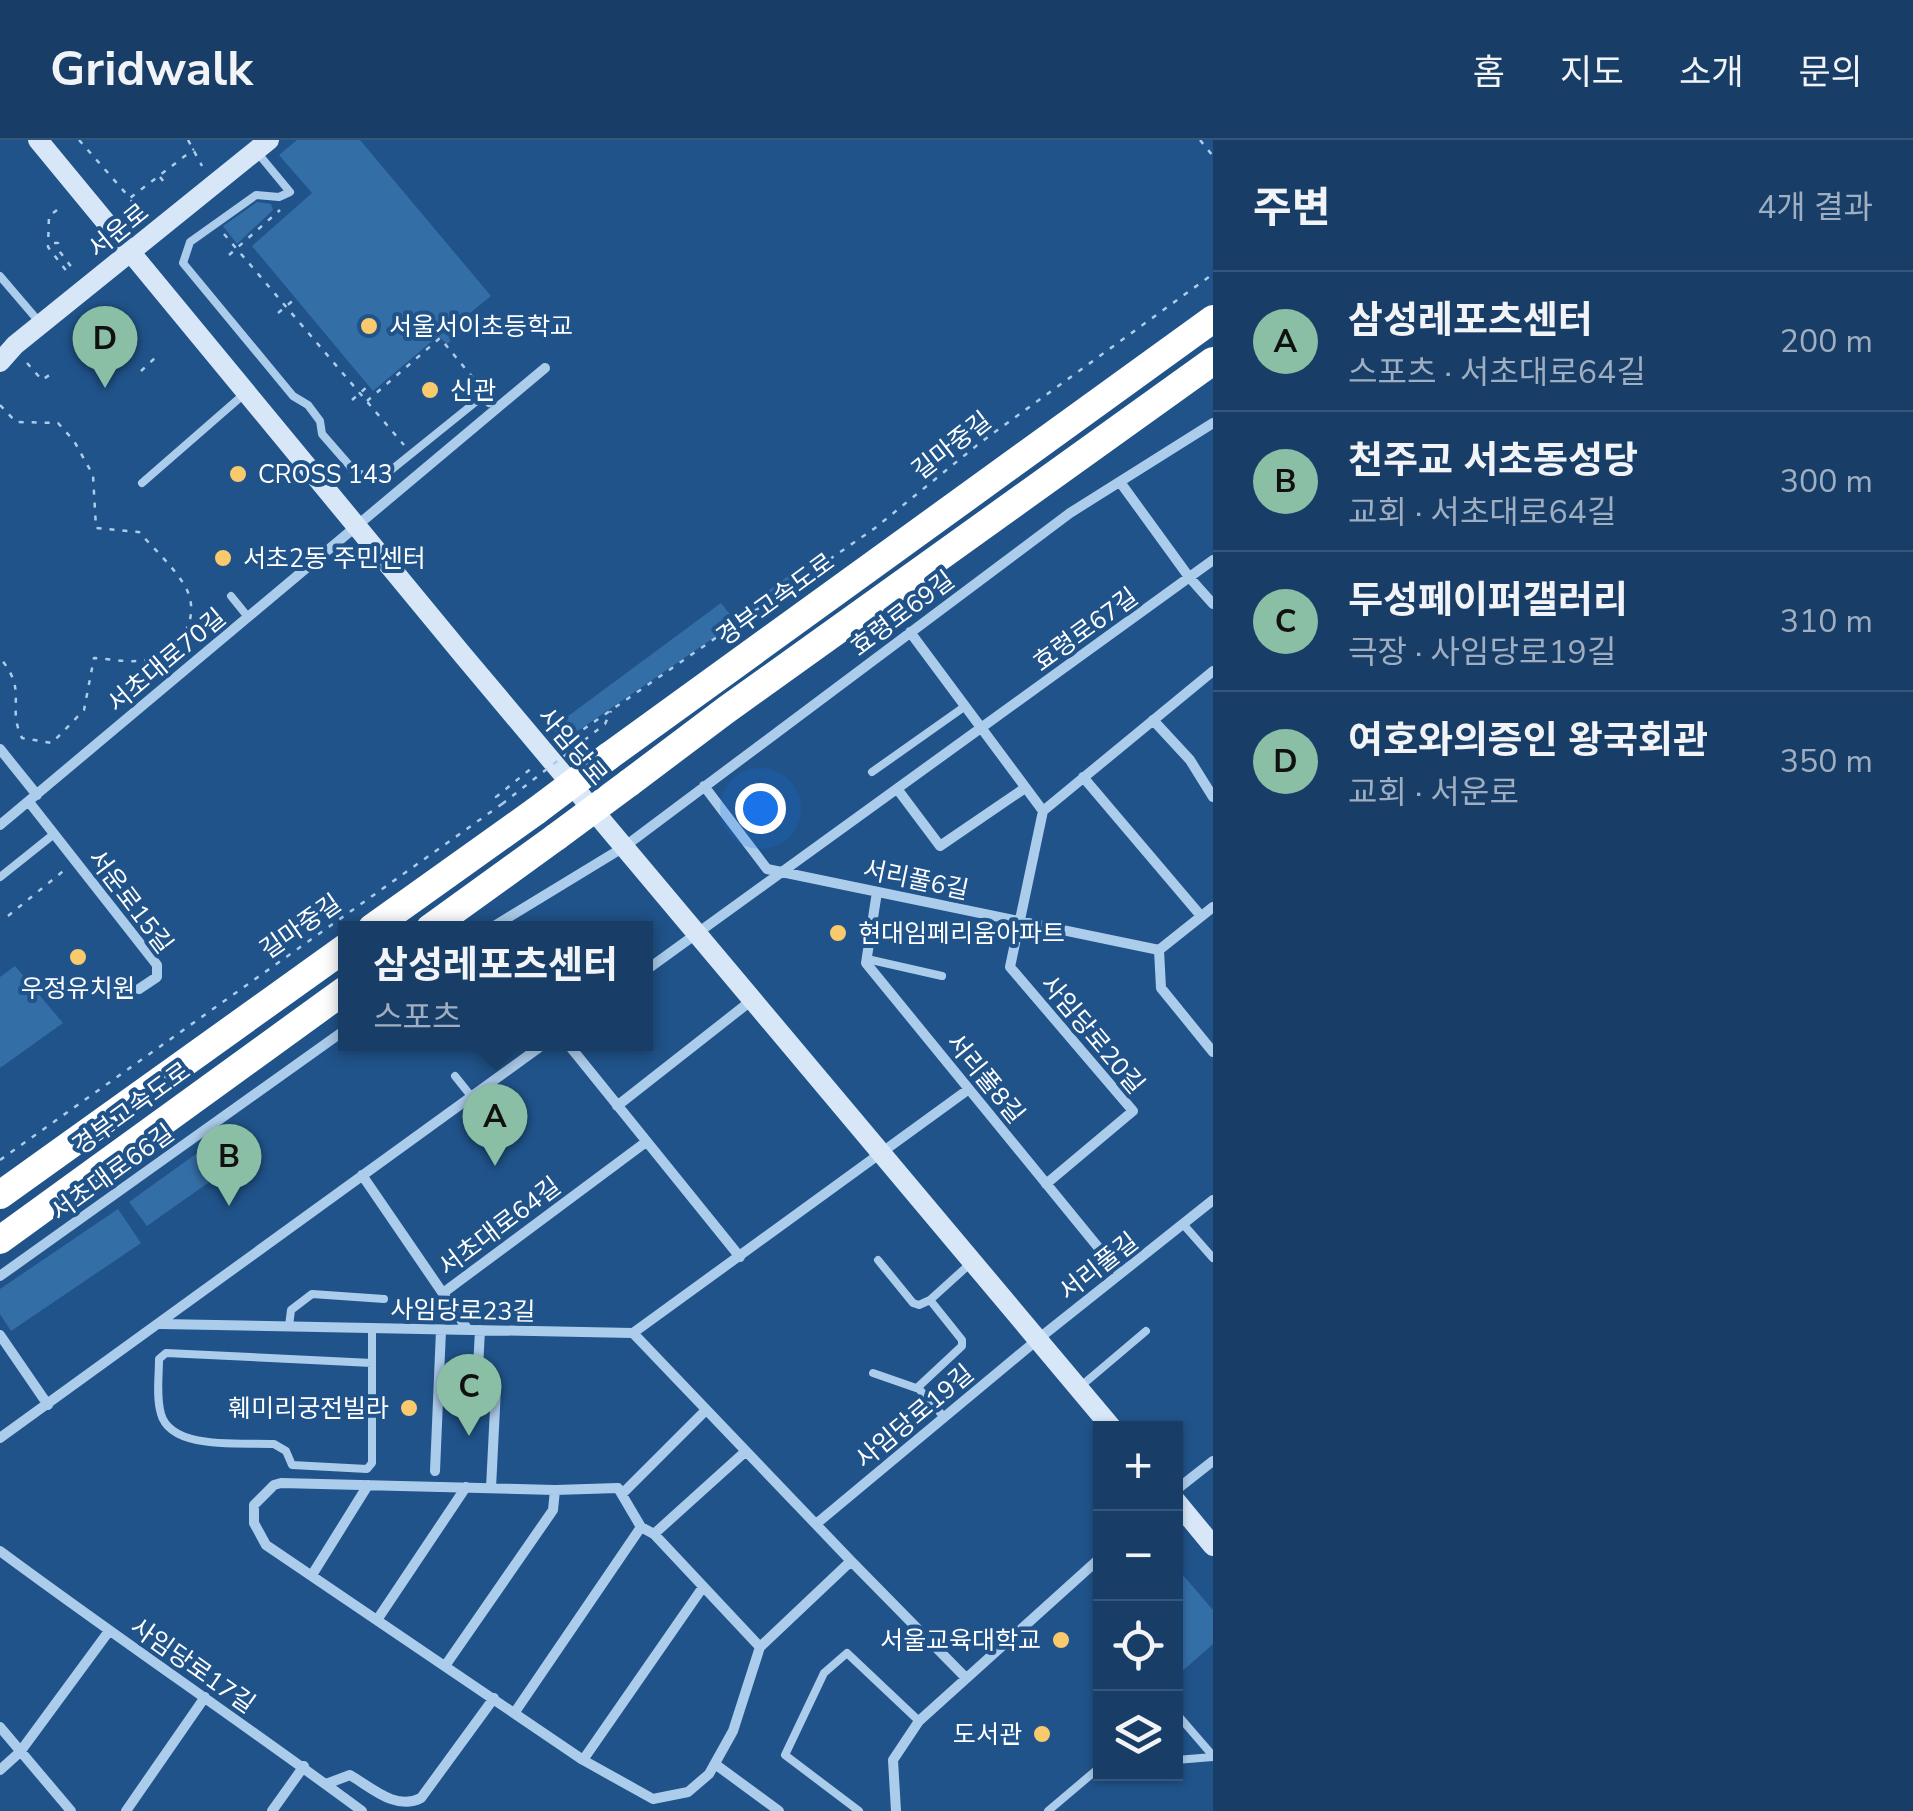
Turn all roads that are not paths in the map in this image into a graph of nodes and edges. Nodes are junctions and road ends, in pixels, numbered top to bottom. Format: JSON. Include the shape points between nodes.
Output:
{"nodes":[{"id":1,"x":38,"y":140,"type":"edge"},
{"id":2,"x":263,"y":146,"type":"edge"},
{"id":3,"x":52,"y":151,"type":"edge"},
{"id":4,"x":130,"y":252,"type":"junction"},
{"id":5,"x":0,"y":276,"type":"edge"},
{"id":6,"x":1213,"y":318,"type":"edge"},
{"id":7,"x":41,"y":324,"type":"junction"},
{"id":8,"x":0,"y":362,"type":"edge"},
{"id":9,"x":1213,"y":362,"type":"edge"},
{"id":10,"x":545,"y":368,"type":"dead end"},
{"id":11,"x":246,"y":392,"type":"junction"},
{"id":12,"x":486,"y":400,"type":"road end"},
{"id":13,"x":1213,"y":423,"type":"edge"},
{"id":14,"x":1120,"y":482,"type":"junction"},
{"id":15,"x":142,"y":483,"type":"dead end"},
{"id":16,"x":356,"y":524,"type":"junction"},
{"id":17,"x":1213,"y":560,"type":"edge"},
{"id":18,"x":1189,"y":578,"type":"junction"},
{"id":19,"x":231,"y":596,"type":"dead end"},
{"id":20,"x":1213,"y":604,"type":"edge"},
{"id":21,"x":248,"y":617,"type":"junction"},
{"id":22,"x":910,"y":632,"type":"junction"},
{"id":23,"x":1213,"y":671,"type":"edge"},
{"id":24,"x":964,"y":707,"type":"junction"},
{"id":25,"x":1154,"y":720,"type":"junction"},
{"id":26,"x":980,"y":730,"type":"junction"},
{"id":27,"x":0,"y":750,"type":"edge"},
{"id":28,"x":872,"y":772,"type":"dead end"},
{"id":29,"x":1084,"y":777,"type":"junction"},
{"id":30,"x":704,"y":786,"type":"junction"},
{"id":31,"x":1025,"y":788,"type":"junction"},
{"id":32,"x":898,"y":790,"type":"junction"},
{"id":33,"x":1213,"y":797,"type":"edge"},
{"id":34,"x":33,"y":798,"type":"junction"},
{"id":35,"x":1042,"y":810,"type":"junction"},
{"id":36,"x":0,"y":825,"type":"edge"},
{"id":37,"x":54,"y":834,"type":"junction"},
{"id":38,"x":624,"y":847,"type":"junction"},
{"id":39,"x":782,"y":872,"type":"junction"},
{"id":40,"x":0,"y":877,"type":"edge"},
{"id":41,"x":877,"y":892,"type":"junction"},
{"id":42,"x":1213,"y":907,"type":"edge"},
{"id":43,"x":1201,"y":916,"type":"junction"},
{"id":44,"x":382,"y":921,"type":"edge"},
{"id":45,"x":440,"y":921,"type":"edge"},
{"id":46,"x":502,"y":921,"type":"edge"},
{"id":47,"x":1020,"y":921,"type":"junction"},
{"id":48,"x":698,"y":935,"type":"junction"},
{"id":49,"x":1159,"y":950,"type":"junction"},
{"id":50,"x":338,"y":953,"type":"edge"},
{"id":51,"x":867,"y":960,"type":"junction"},
{"id":52,"x":653,"y":966,"type":"edge"},
{"id":53,"x":942,"y":976,"type":"dead end"},
{"id":54,"x":140,"y":990,"type":"dead end"},
{"id":55,"x":338,"y":995,"type":"edge"},
{"id":56,"x":752,"y":1000,"type":"junction"},
{"id":57,"x":338,"y":1035,"type":"edge"},
{"id":58,"x":534,"y":1051,"type":"edge"},
{"id":59,"x":574,"y":1051,"type":"edge"},
{"id":60,"x":1213,"y":1052,"type":"edge"},
{"id":61,"x":456,"y":1076,"type":"dead end"},
{"id":62,"x":969,"y":1089,"type":"junction"},
{"id":63,"x":472,"y":1096,"type":"junction"},
{"id":64,"x":617,"y":1106,"type":"junction"},
{"id":65,"x":646,"y":1142,"type":"junction"},
{"id":66,"x":881,"y":1154,"type":"junction"},
{"id":67,"x":362,"y":1175,"type":"junction"},
{"id":68,"x":1046,"y":1184,"type":"junction"},
{"id":69,"x":0,"y":1195,"type":"edge"},
{"id":70,"x":1213,"y":1200,"type":"edge"},
{"id":71,"x":1184,"y":1224,"type":"junction"},
{"id":72,"x":0,"y":1240,"type":"edge"},
{"id":73,"x":740,"y":1257,"type":"junction"},
{"id":74,"x":1213,"y":1258,"type":"edge"},
{"id":75,"x":878,"y":1260,"type":"dead end"},
{"id":76,"x":972,"y":1262,"type":"junction"},
{"id":77,"x":1120,"y":1274,"type":"junction"},
{"id":78,"x":0,"y":1276,"type":"edge"},
{"id":79,"x":442,"y":1293,"type":"junction"},
{"id":80,"x":384,"y":1298,"type":"dead end"},
{"id":81,"x":930,"y":1300,"type":"junction"},
{"id":82,"x":161,"y":1324,"type":"junction"},
{"id":83,"x":289,"y":1326,"type":"junction"},
{"id":84,"x":372,"y":1328,"type":"junction"},
{"id":85,"x":441,"y":1330,"type":"junction"},
{"id":86,"x":474,"y":1330,"type":"junction"},
{"id":87,"x":1146,"y":1331,"type":"dead end"},
{"id":88,"x":633,"y":1332,"type":"junction"},
{"id":89,"x":0,"y":1335,"type":"edge"},
{"id":90,"x":1037,"y":1340,"type":"junction"},
{"id":91,"x":372,"y":1363,"type":"junction"},
{"id":92,"x":872,"y":1373,"type":"dead end"},
{"id":93,"x":917,"y":1388,"type":"junction"},
{"id":94,"x":1078,"y":1389,"type":"junction"},
{"id":95,"x":48,"y":1405,"type":"junction"},
{"id":96,"x":706,"y":1410,"type":"junction"},
{"id":97,"x":944,"y":1417,"type":"junction"},
{"id":98,"x":1106,"y":1421,"type":"edge"},
{"id":99,"x":0,"y":1438,"type":"edge"},
{"id":100,"x":746,"y":1451,"type":"junction"},
{"id":101,"x":1213,"y":1461,"type":"edge"},
{"id":102,"x":435,"y":1471,"type":"dead end"},
{"id":103,"x":368,"y":1484,"type":"junction"},
{"id":104,"x":1183,"y":1485,"type":"edge"},
{"id":105,"x":466,"y":1488,"type":"junction"},
{"id":106,"x":490,"y":1488,"type":"junction"},
{"id":107,"x":556,"y":1490,"type":"junction"},
{"id":108,"x":623,"y":1493,"type":"junction"},
{"id":109,"x":1183,"y":1508,"type":"edge"},
{"id":110,"x":816,"y":1524,"type":"junction"},
{"id":111,"x":641,"y":1527,"type":"junction"},
{"id":112,"x":654,"y":1534,"type":"junction"},
{"id":113,"x":1210,"y":1536,"type":"edge"},
{"id":114,"x":0,"y":1552,"type":"edge"},
{"id":115,"x":850,"y":1561,"type":"junction"},
{"id":116,"x":1093,"y":1564,"type":"edge"},
{"id":117,"x":312,"y":1575,"type":"junction"},
{"id":118,"x":703,"y":1587,"type":"junction"},
{"id":119,"x":377,"y":1620,"type":"junction"},
{"id":120,"x":108,"y":1632,"type":"junction"},
{"id":121,"x":760,"y":1648,"type":"junction"},
{"id":122,"x":445,"y":1666,"type":"junction"},
{"id":123,"x":966,"y":1677,"type":"junction"},
{"id":124,"x":205,"y":1698,"type":"junction"},
{"id":125,"x":494,"y":1698,"type":"junction"},
{"id":126,"x":515,"y":1712,"type":"junction"},
{"id":127,"x":918,"y":1721,"type":"junction"},
{"id":128,"x":1183,"y":1721,"type":"edge"},
{"id":129,"x":0,"y":1728,"type":"edge"},
{"id":130,"x":20,"y":1752,"type":"junction"},
{"id":131,"x":1213,"y":1756,"type":"edge"},
{"id":132,"x":1183,"y":1759,"type":"edge"},
{"id":133,"x":583,"y":1760,"type":"junction"},
{"id":134,"x":715,"y":1764,"type":"junction"},
{"id":135,"x":304,"y":1766,"type":"junction"},
{"id":136,"x":0,"y":1770,"type":"edge"},
{"id":137,"x":1093,"y":1773,"type":"edge"},
{"id":138,"x":326,"y":1784,"type":"junction"},
{"id":139,"x":678,"y":1796,"type":"junction"},
{"id":140,"x":349,"y":1801,"type":"junction"},
{"id":141,"x":894,"y":1810,"type":"edge"},
{"id":142,"x":70,"y":1811,"type":"edge"},
{"id":143,"x":126,"y":1811,"type":"edge"},
{"id":144,"x":272,"y":1811,"type":"edge"},
{"id":145,"x":336,"y":1811,"type":"edge"},
{"id":146,"x":362,"y":1811,"type":"edge"},
{"id":147,"x":682,"y":1811,"type":"edge"},
{"id":148,"x":780,"y":1811,"type":"edge"},
{"id":149,"x":859,"y":1811,"type":"edge"},
{"id":150,"x":1048,"y":1811,"type":"edge"}],
"edges":[{"from":1,"to":3,"type":"main road","name":"사임당로"},
{"from":2,"to":4,"type":"main road","name":"서운로"},
{"from":2,"to":12,"type":"lane","via":[[290,192],[256,195],[190,242],[183,262],[308,405],[322,434],[356,473],[380,480]]},
{"from":3,"to":4,"type":"main road","name":"사임당로"},
{"from":4,"to":7,"type":"main road","name":"서운로"},
{"from":4,"to":11,"type":"main road","name":"사임당로"},
{"from":5,"to":7,"type":"lane"},
{"from":6,"to":44,"type":"highway","name":"경부고속도로","bridge":true},
{"from":7,"to":8,"type":"main road","name":"서운로"},
{"from":9,"to":45,"type":"highway","bridge":true},
{"from":10,"to":16,"type":"street"},
{"from":11,"to":15,"type":"lane"},
{"from":11,"to":16,"type":"main road","name":"사임당로"},
{"from":13,"to":14,"type":"street","name":"효령로69길"},
{"from":14,"to":18,"type":"street"},
{"from":14,"to":22,"type":"street","name":"효령로69길"},
{"from":16,"to":21,"type":"street","name":"서초대로70길"},
{"from":16,"to":38,"type":"main road","name":"사임당로"},
{"from":17,"to":18,"type":"street","name":"효령로67길"},
{"from":18,"to":20,"type":"street"},
{"from":18,"to":26,"type":"street","name":"효령로67길"},
{"from":19,"to":21,"type":"lane"},
{"from":21,"to":34,"type":"street","name":"서초대로70길"},
{"from":22,"to":24,"type":"street"},
{"from":22,"to":30,"type":"street","name":"효령로69길"},
{"from":23,"to":25,"type":"street"},
{"from":24,"to":26,"type":"street"},
{"from":24,"to":28,"type":"lane"},
{"from":25,"to":29,"type":"street"},
{"from":25,"to":33,"type":"street"},
{"from":26,"to":31,"type":"street"},
{"from":26,"to":32,"type":"street","name":"효령로67길"},
{"from":27,"to":34,"type":"street","name":"서운로15길"},
{"from":29,"to":35,"type":"street"},
{"from":29,"to":43,"type":"street"},
{"from":30,"to":38,"type":"street","name":"효령로69길"},
{"from":30,"to":39,"type":"street","name":"서리풀6길","via":[[767,869]]},
{"from":31,"to":32,"type":"street","via":[[940,846]]},
{"from":31,"to":35,"type":"street"},
{"from":32,"to":39,"type":"street","name":"효령로67길"},
{"from":34,"to":36,"type":"street","name":"서초대로70길"},
{"from":34,"to":37,"type":"street","name":"서운로15길"},
{"from":35,"to":47,"type":"street","name":"사임당로20길"},
{"from":37,"to":40,"type":"lane"},
{"from":37,"to":54,"type":"street","name":"서운로15길","via":[[159,970]]},
{"from":38,"to":46,"type":"street"},
{"from":38,"to":48,"type":"main road","name":"사임당로"},
{"from":39,"to":41,"type":"street","name":"서리풀6길"},
{"from":39,"to":48,"type":"street","name":"효령로67길"},
{"from":41,"to":47,"type":"street","name":"서리풀6길"},
{"from":41,"to":51,"type":"street"},
{"from":42,"to":43,"type":"street"},
{"from":43,"to":49,"type":"street"},
{"from":47,"to":49,"type":"street","name":"서리풀6길"},
{"from":47,"to":68,"type":"street","name":"사임당로20길","via":[[1010,967],[1133,1111]]},
{"from":48,"to":52,"type":"street"},
{"from":48,"to":56,"type":"main road","name":"사임당로"},
{"from":49,"to":60,"type":"street","via":[[1161,988]]},
{"from":50,"to":69,"type":"highway","name":"경부고속도로"},
{"from":51,"to":53,"type":"lane"},
{"from":51,"to":62,"type":"street","name":"서리풀8길"},
{"from":55,"to":72,"type":"highway","name":"경부고속도로"},
{"from":56,"to":64,"type":"street"},
{"from":56,"to":66,"type":"main road","name":"사임당로"},
{"from":57,"to":78,"type":"street","name":"서초대로66길"},
{"from":58,"to":63,"type":"street"},
{"from":59,"to":64,"type":"street"},
{"from":61,"to":63,"type":"lane"},
{"from":62,"to":66,"type":"street"},
{"from":62,"to":68,"type":"street","name":"서리풀8길"},
{"from":63,"to":67,"type":"street"},
{"from":64,"to":65,"type":"street"},
{"from":65,"to":73,"type":"street"},
{"from":65,"to":79,"type":"street","name":"서초대로64길"},
{"from":66,"to":73,"type":"street"},
{"from":66,"to":76,"type":"main road","name":"사임당로"},
{"from":67,"to":79,"type":"street","name":"서초대로64길"},
{"from":67,"to":82,"type":"street"},
{"from":68,"to":77,"type":"street","name":"서리풀8길"},
{"from":70,"to":71,"type":"street","name":"서리풀길"},
{"from":71,"to":74,"type":"lane"},
{"from":71,"to":77,"type":"street","name":"서리풀길"},
{"from":73,"to":88,"type":"street"},
{"from":75,"to":81,"type":"lane","via":[[913,1303]]},
{"from":76,"to":81,"type":"lane"},
{"from":76,"to":90,"type":"main road","name":"사임당로"},
{"from":77,"to":90,"type":"street","name":"서리풀길"},
{"from":79,"to":86,"type":"street"},
{"from":80,"to":83,"type":"lane","via":[[312,1294],[291,1310]]},
{"from":81,"to":93,"type":"lane","via":[[962,1346]]},
{"from":82,"to":83,"type":"street","name":"사임당로23길"},
{"from":82,"to":95,"type":"street"},
{"from":83,"to":84,"type":"street","name":"사임당로23길"},
{"from":84,"to":85,"type":"street","name":"사임당로23길"},
{"from":84,"to":91,"type":"lane"},
{"from":85,"to":86,"type":"street","name":"사임당로23길"},
{"from":85,"to":102,"type":"street"},
{"from":86,"to":88,"type":"street","name":"사임당로23길"},
{"from":86,"to":106,"type":"street","via":[[477,1387],[496,1388]]},
{"from":87,"to":94,"type":"lane"},
{"from":88,"to":96,"type":"street"},
{"from":89,"to":95,"type":"street"},
{"from":90,"to":94,"type":"main road","name":"사임당로"},
{"from":90,"to":97,"type":"street","name":"사임당로19길"},
{"from":91,"to":91,"type":"lane","via":[[372,1462],[364,1470],[292,1465],[274,1444],[185,1439],[162,1417],[159,1359],[166,1352]]},
{"from":92,"to":93,"type":"lane"},
{"from":93,"to":97,"type":"lane"},
{"from":94,"to":98,"type":"main road","name":"사임당로"},
{"from":95,"to":99,"type":"street"},
{"from":96,"to":100,"type":"street"},
{"from":96,"to":108,"type":"street"},
{"from":97,"to":110,"type":"street","name":"사임당로19길"},
{"from":100,"to":110,"type":"street"},
{"from":100,"to":112,"type":"street"},
{"from":101,"to":104,"type":"street"},
{"from":103,"to":105,"type":"street"},
{"from":103,"to":117,"type":"street"},
{"from":103,"to":117,"type":"street","via":[[281,1483],[254,1504],[254,1523],[266,1545]]},
{"from":105,"to":106,"type":"street"},
{"from":105,"to":119,"type":"street"},
{"from":106,"to":107,"type":"street"},
{"from":107,"to":108,"type":"street"},
{"from":107,"to":122,"type":"street","via":[[553,1510]]},
{"from":108,"to":111,"type":"street"},
{"from":109,"to":113,"type":"main road"},
{"from":110,"to":115,"type":"street"},
{"from":111,"to":112,"type":"street"},
{"from":111,"to":126,"type":"street"},
{"from":112,"to":118,"type":"street"},
{"from":114,"to":120,"type":"street","name":"사임당로17길"},
{"from":115,"to":121,"type":"street"},
{"from":115,"to":123,"type":"street"},
{"from":116,"to":123,"type":"street"},
{"from":117,"to":119,"type":"street"},
{"from":118,"to":121,"type":"street"},
{"from":118,"to":133,"type":"street"},
{"from":119,"to":122,"type":"street"},
{"from":120,"to":124,"type":"street","name":"사임당로17길"},
{"from":120,"to":130,"type":"street"},
{"from":121,"to":134,"type":"street"},
{"from":122,"to":125,"type":"street"},
{"from":123,"to":127,"type":"street"},
{"from":124,"to":135,"type":"street","name":"사임당로17길"},
{"from":124,"to":143,"type":"street"},
{"from":125,"to":126,"type":"street"},
{"from":125,"to":138,"type":"street","via":[[412,1803],[398,1804],[350,1775]]},
{"from":126,"to":133,"type":"street"},
{"from":127,"to":141,"type":"street","via":[[893,1760]]},
{"from":127,"to":149,"type":"lane","via":[[847,1652],[824,1673],[785,1755]]},
{"from":128,"to":131,"type":"lane"},
{"from":129,"to":130,"type":"street"},
{"from":130,"to":136,"type":"street"},
{"from":130,"to":142,"type":"street"},
{"from":131,"to":132,"type":"lane"},
{"from":133,"to":139,"type":"street","via":[[652,1799]]},
{"from":134,"to":139,"type":"street"},
{"from":134,"to":148,"type":"street"},
{"from":135,"to":138,"type":"street","name":"사임당로17길"},
{"from":135,"to":144,"type":"street"},
{"from":137,"to":150,"type":"lane"},
{"from":138,"to":140,"type":"street","name":"사임당로17길"},
{"from":139,"to":147,"type":"street"},
{"from":140,"to":145,"type":"street"},
{"from":140,"to":146,"type":"street","name":"사임당로17길"}]}
